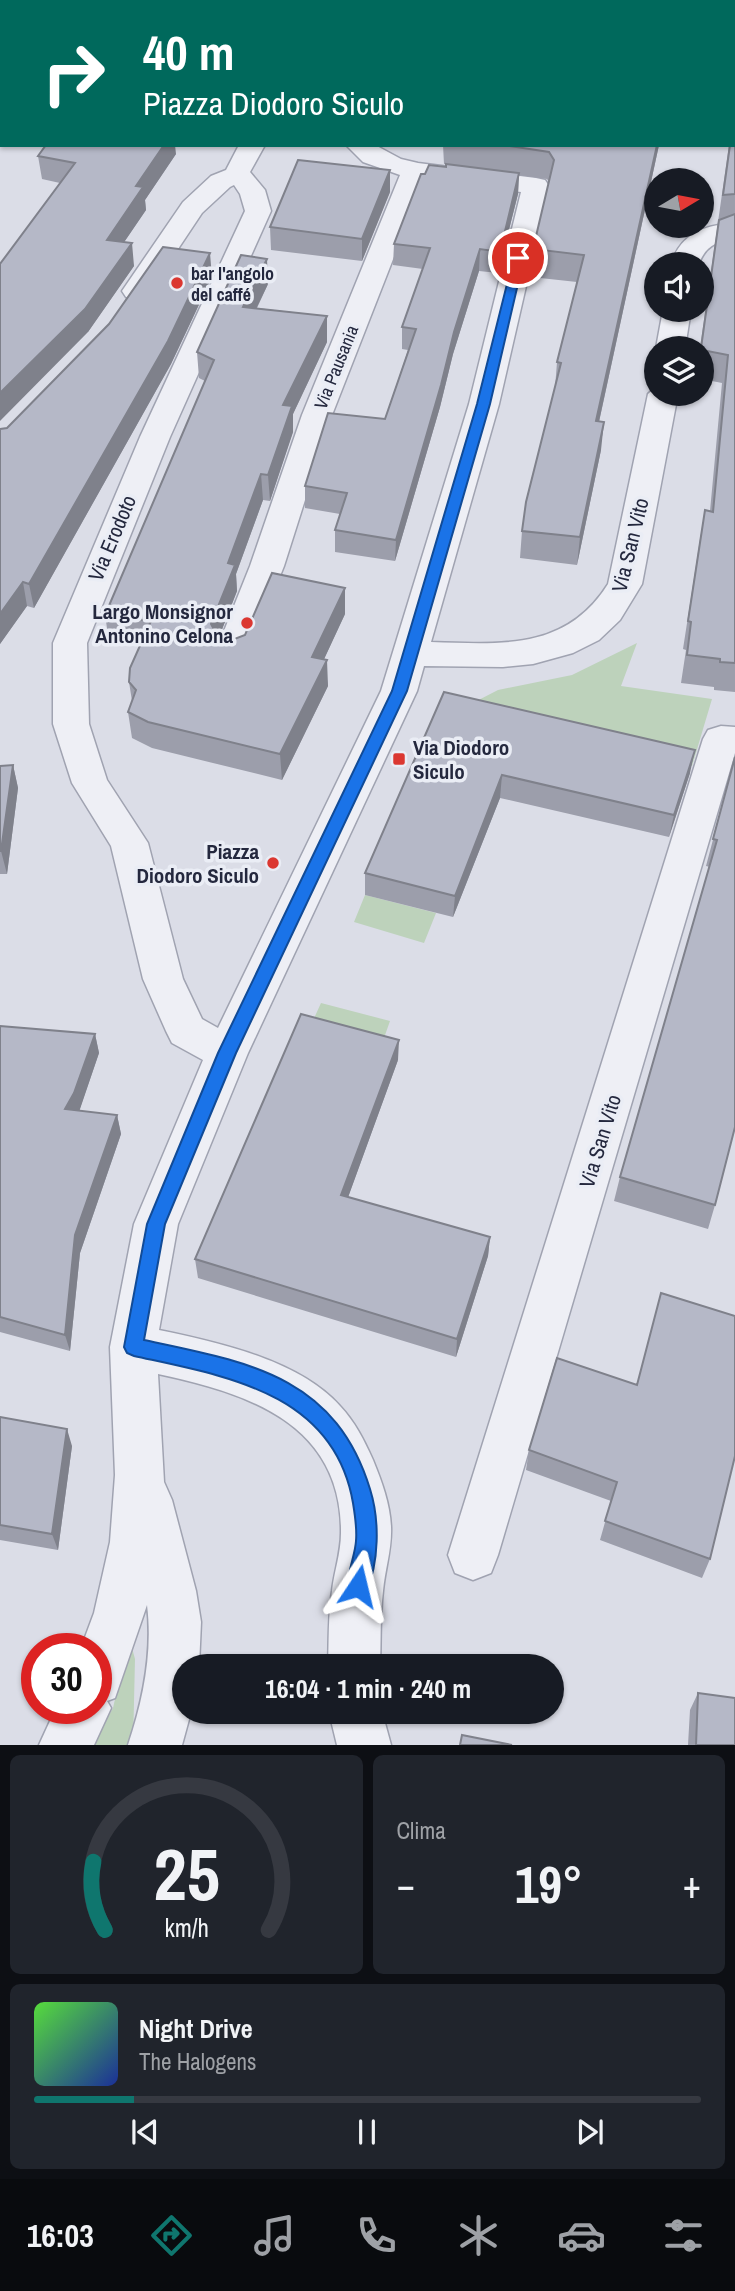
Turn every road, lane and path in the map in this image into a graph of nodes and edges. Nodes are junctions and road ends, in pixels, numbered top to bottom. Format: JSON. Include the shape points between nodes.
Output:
{"nodes":[{"id":1,"x":251,"y":147,"type":"edge"},
{"id":2,"x":362,"y":147,"type":"edge"},
{"id":3,"x":415,"y":171,"type":"junction"},
{"id":4,"x":236,"y":175,"type":"junction"},
{"id":5,"x":735,"y":231,"type":"edge"},
{"id":6,"x":689,"y":252,"type":"edge"},
{"id":7,"x":123,"y":309,"type":"edge"},
{"id":8,"x":661,"y":406,"type":"edge"},
{"id":9,"x":233,"y":651,"type":"edge"},
{"id":10,"x":412,"y":654,"type":"junction"},
{"id":11,"x":735,"y":740,"type":"edge"},
{"id":12,"x":227,"y":1053,"type":"junction"},
{"id":13,"x":134,"y":1347,"type":"junction"},
{"id":14,"x":140,"y":1475,"type":"junction"},
{"id":15,"x":473,"y":1555,"type":"dead end"},
{"id":16,"x":112,"y":1635,"type":"edge"},
{"id":17,"x":354,"y":1654,"type":"edge"},
{"id":18,"x":76,"y":1724,"type":"edge"},
{"id":19,"x":359,"y":1724,"type":"edge"},
{"id":20,"x":66,"y":1745,"type":"edge"},
{"id":21,"x":155,"y":1745,"type":"edge"},
{"id":22,"x":364,"y":1745,"type":"edge"}],
"edges":[{"from":1,"to":4,"type":"street"},
{"from":2,"to":3,"type":"street","via":[[382,163]]},
{"from":3,"to":9,"type":"street","name":"Via Pausania","via":[[317,415],[267,566]]},
{"from":3,"to":10,"type":"street","via":[[536,186],[484,404]]},
{"from":4,"to":7,"type":"street","via":[[224,178],[199,198]]},
{"from":4,"to":12,"type":"street","name":"Via Erodoto","via":[[253,189],[258,211],[155,437],[70,643],[71,724],[90,783],[129,843],[163,979],[187,1031]]},
{"from":5,"to":6,"type":"street","via":[[716,233],[695,243]]},
{"from":8,"to":10,"type":"street","name":"Via San Vito","via":[[625,584],[604,617],[586,632],[537,652],[506,656]]},
{"from":10,"to":12,"type":"street","via":[[400,691]]},
{"from":11,"to":15,"type":"street","name":"Via San Vito","via":[[721,739]]},
{"from":12,"to":13,"type":"street","via":[[156,1224]]},
{"from":13,"to":14,"type":"street"},
{"from":13,"to":17,"type":"street","via":[[219,1365],[271,1384],[319,1416],[338,1440],[364,1503],[366,1540]]},
{"from":14,"to":16,"type":"street","via":[[135,1542]]},
{"from":14,"to":21,"type":"street","via":[[175,1622],[172,1678]]},
{"from":18,"to":20,"type":"street"},
{"from":19,"to":22,"type":"street"}]}
